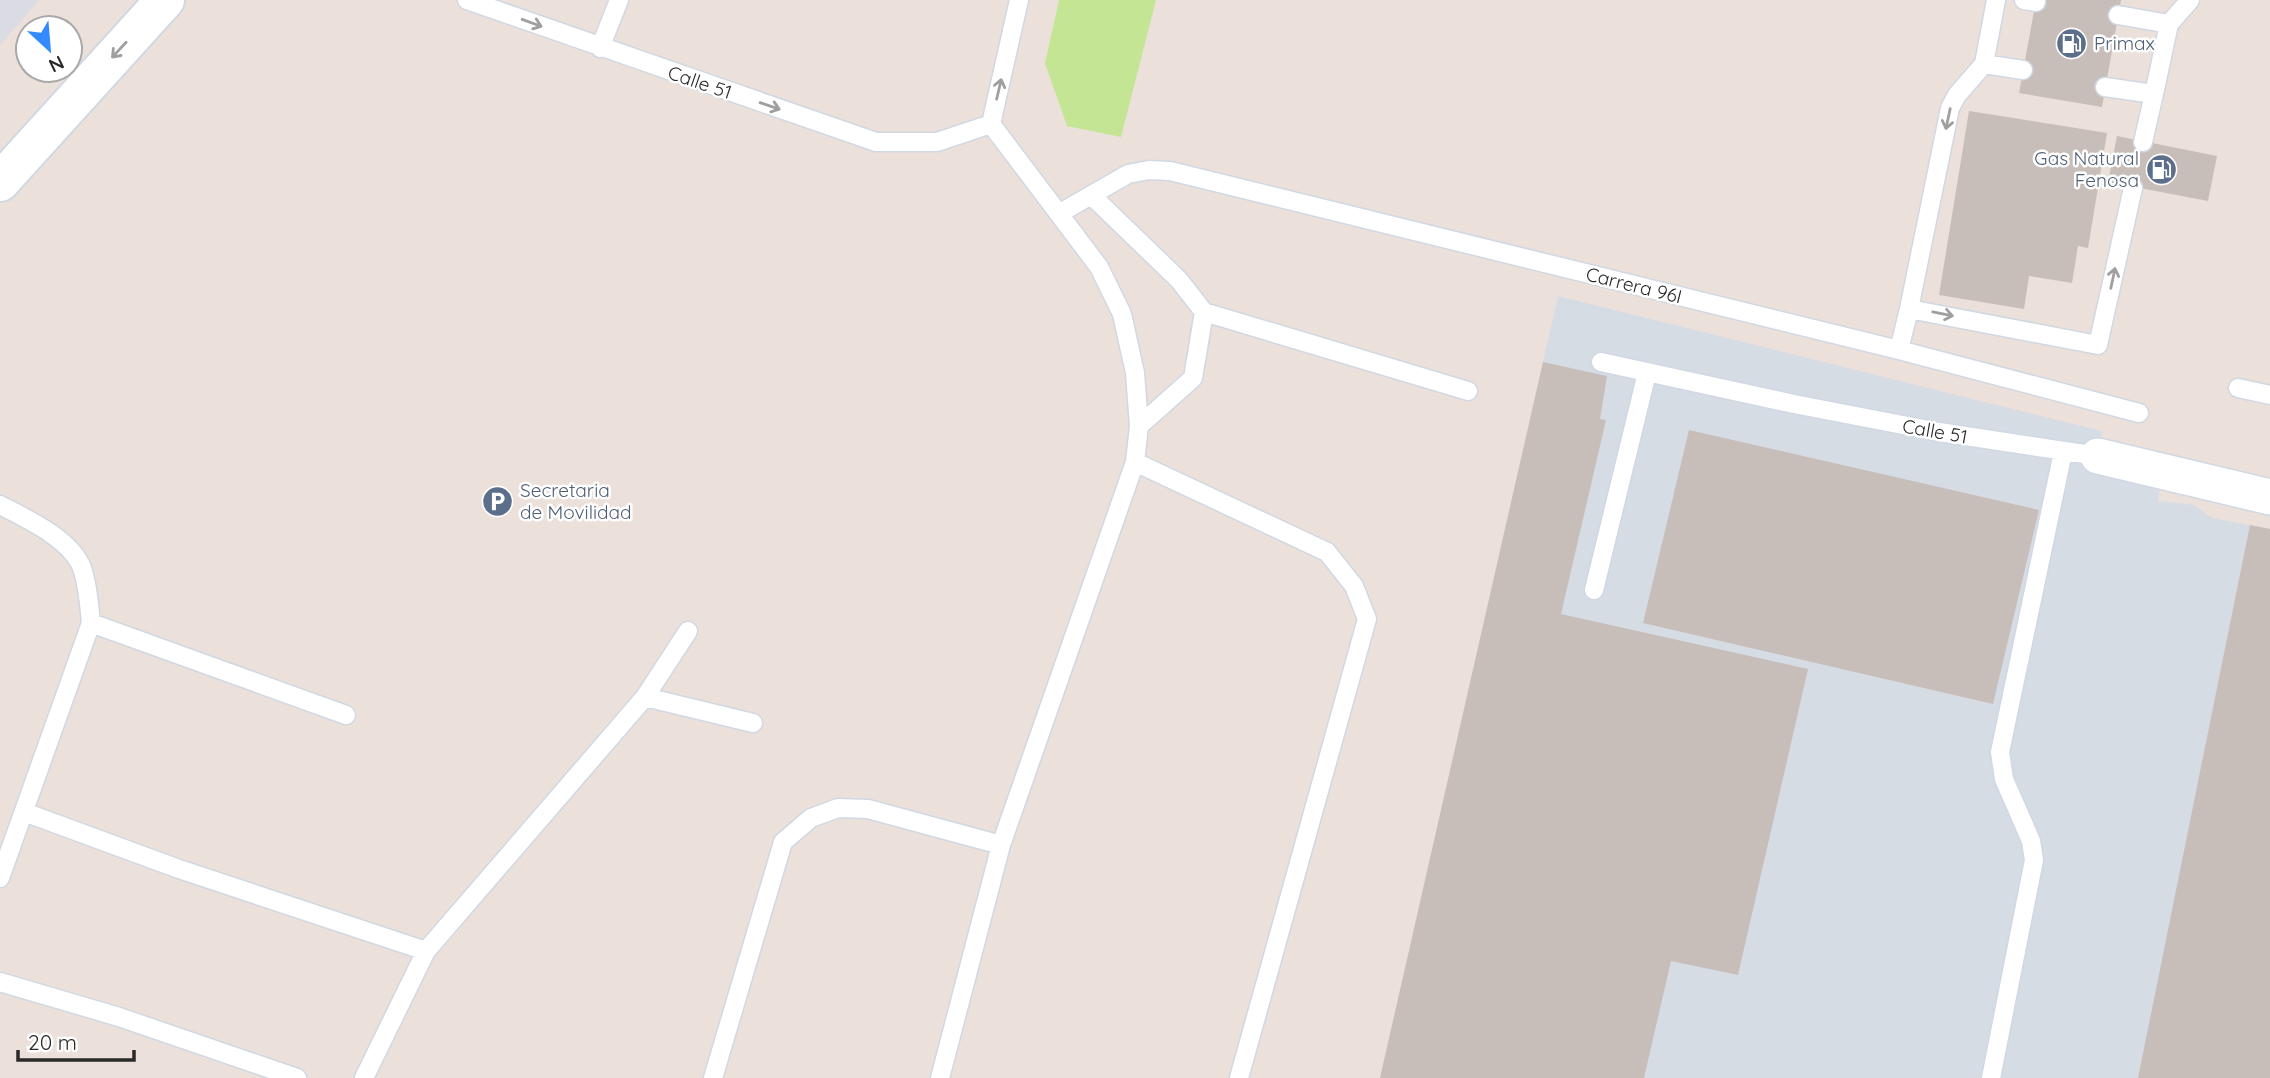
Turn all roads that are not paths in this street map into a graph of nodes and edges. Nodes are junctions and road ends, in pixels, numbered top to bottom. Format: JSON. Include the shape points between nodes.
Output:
{"nodes":[{"id":1,"x":165,"y":0,"type":"edge"},
{"id":2,"x":467,"y":0,"type":"edge"},
{"id":3,"x":620,"y":0,"type":"edge"},
{"id":4,"x":1019,"y":0,"type":"edge"},
{"id":5,"x":1996,"y":0,"type":"edge"},
{"id":6,"x":2190,"y":0,"type":"edge"},
{"id":7,"x":2118,"y":15,"type":"dead end"},
{"id":8,"x":2169,"y":24,"type":"junction"},
{"id":9,"x":600,"y":48,"type":"junction"},
{"id":10,"x":1984,"y":64,"type":"junction"},
{"id":11,"x":2023,"y":70,"type":"dead end"},
{"id":12,"x":2105,"y":87,"type":"dead end"},
{"id":13,"x":2154,"y":94,"type":"junction"},
{"id":14,"x":991,"y":124,"type":"junction"},
{"id":15,"x":2143,"y":142,"type":"dead end"},
{"id":16,"x":0,"y":182,"type":"edge"},
{"id":17,"x":2133,"y":188,"type":"dead end"},
{"id":18,"x":1091,"y":195,"type":"junction"},
{"id":19,"x":1060,"y":213,"type":"junction"},
{"id":20,"x":1909,"y":309,"type":"junction"},
{"id":21,"x":1204,"y":312,"type":"junction"},
{"id":22,"x":1899,"y":350,"type":"junction"},
{"id":23,"x":1601,"y":362,"type":"dead end"},
{"id":24,"x":1647,"y":373,"type":"junction"},
{"id":25,"x":2238,"y":388,"type":"dead end"},
{"id":26,"x":1468,"y":391,"type":"dead end"},
{"id":27,"x":2270,"y":395,"type":"edge"},
{"id":28,"x":2138,"y":413,"type":"dead end"},
{"id":29,"x":1139,"y":426,"type":"junction"},
{"id":30,"x":2063,"y":452,"type":"junction"},
{"id":31,"x":2098,"y":456,"type":"joint"},
{"id":32,"x":1135,"y":462,"type":"junction"},
{"id":33,"x":2270,"y":497,"type":"edge"},
{"id":34,"x":0,"y":505,"type":"edge"},
{"id":35,"x":1594,"y":590,"type":"dead end"},
{"id":36,"x":92,"y":623,"type":"junction"},
{"id":37,"x":688,"y":631,"type":"dead end"},
{"id":38,"x":645,"y":697,"type":"junction"},
{"id":39,"x":346,"y":715,"type":"dead end"},
{"id":40,"x":753,"y":723,"type":"dead end"},
{"id":41,"x":23,"y":812,"type":"junction"},
{"id":42,"x":1001,"y":845,"type":"junction"},
{"id":43,"x":0,"y":878,"type":"edge"},
{"id":44,"x":426,"y":951,"type":"junction"},
{"id":45,"x":0,"y":982,"type":"edge"},
{"id":46,"x":297,"y":1078,"type":"edge"},
{"id":47,"x":364,"y":1078,"type":"edge"},
{"id":48,"x":713,"y":1078,"type":"edge"},
{"id":49,"x":940,"y":1078,"type":"edge"},
{"id":50,"x":1239,"y":1078,"type":"edge"},
{"id":51,"x":1992,"y":1078,"type":"edge"}],
"edges":[{"from":1,"to":16,"type":"main road","one_way":true},
{"from":2,"to":9,"type":"lane","name":"Calle 51","one_way":true},
{"from":3,"to":9,"type":"lane"},
{"from":14,"to":4,"type":"lane","one_way":true},
{"from":5,"to":10,"type":"lane"},
{"from":6,"to":8,"type":"lane"},
{"from":7,"to":8,"type":"lane"},
{"from":8,"to":13,"type":"lane"},
{"from":9,"to":14,"type":"lane","name":"Calle 51","one_way":true,"via":[[876,142],[937,142]]},
{"from":10,"to":11,"type":"lane"},
{"from":10,"to":20,"type":"lane","one_way":true,"via":[[1950,108]]},
{"from":12,"to":13,"type":"lane"},
{"from":13,"to":15,"type":"lane"},
{"from":14,"to":19,"type":"lane"},
{"from":20,"to":17,"type":"lane","one_way":true,"via":[[2098,345]]},
{"from":18,"to":19,"type":"lane"},
{"from":18,"to":21,"type":"lane","via":[[1179,280]]},
{"from":18,"to":22,"type":"lane","name":"Carrera 96I","via":[[1128,174],[1170,171]]},
{"from":19,"to":29,"type":"lane","via":[[1099,267],[1122,314],[1135,373]]},
{"from":20,"to":22,"type":"lane"},
{"from":21,"to":26,"type":"lane"},
{"from":21,"to":29,"type":"lane","via":[[1193,378]]},
{"from":22,"to":28,"type":"lane","name":"Carrera 96I"},
{"from":23,"to":24,"type":"lane","name":"Calle 51"},
{"from":24,"to":30,"type":"lane","name":"Calle 51","via":[[1926,430]]},
{"from":24,"to":35,"type":"lane"},
{"from":25,"to":27,"type":"lane"},
{"from":29,"to":32,"type":"lane"},
{"from":30,"to":31,"type":"lane","name":"Calle 51"},
{"from":30,"to":51,"type":"lane","via":[[2000,752],[2004,779],[2031,841],[2034,860]]},
{"from":31,"to":33,"type":"street","name":"Calle 51"},
{"from":32,"to":42,"type":"lane"},
{"from":32,"to":50,"type":"lane","via":[[1327,552],[1353,586],[1367,619]]},
{"from":34,"to":36,"type":"lane","via":[[69,545],[81,565]]},
{"from":36,"to":39,"type":"lane"},
{"from":36,"to":41,"type":"lane"},
{"from":37,"to":38,"type":"lane"},
{"from":38,"to":40,"type":"lane"},
{"from":38,"to":44,"type":"lane"},
{"from":41,"to":43,"type":"lane"},
{"from":41,"to":44,"type":"lane"},
{"from":42,"to":48,"type":"lane","via":[[868,809],[838,808],[811,818],[783,842]]},
{"from":42,"to":49,"type":"lane"},
{"from":44,"to":47,"type":"lane"},
{"from":45,"to":46,"type":"lane"}]}
